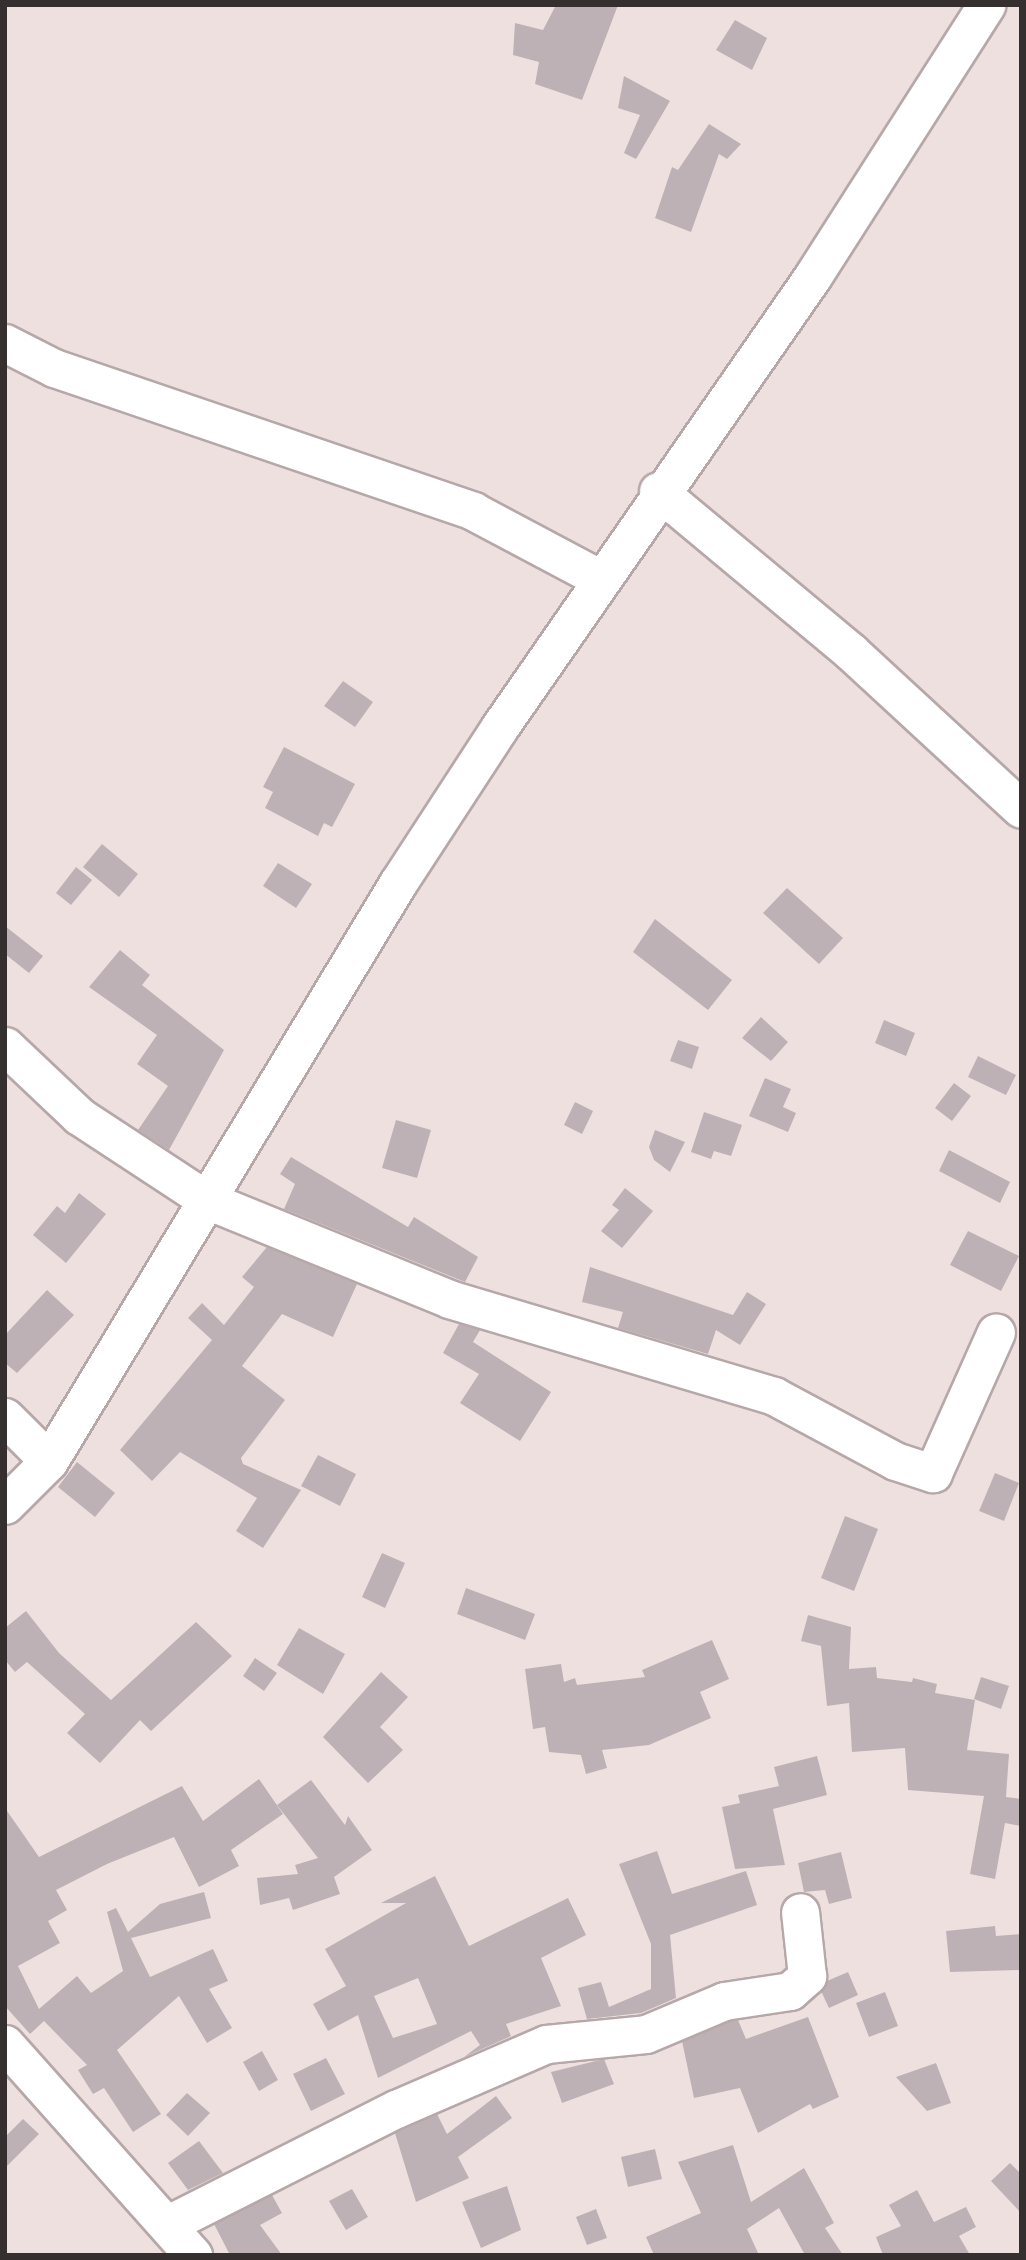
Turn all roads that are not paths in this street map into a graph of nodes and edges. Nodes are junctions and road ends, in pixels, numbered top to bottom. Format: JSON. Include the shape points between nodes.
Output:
{"nodes":[{"id":1,"x":986,"y":5,"type":"edge"},
{"id":2,"x":5,"y":342,"type":"edge"},
{"id":3,"x":658,"y":491,"type":"junction"},
{"id":4,"x":586,"y":571,"type":"dead end"},
{"id":5,"x":1021,"y":808,"type":"edge"},
{"id":6,"x":5,"y":1046,"type":"edge"},
{"id":7,"x":208,"y":1200,"type":"junction"},
{"id":8,"x":996,"y":1332,"type":"dead end"},
{"id":9,"x":5,"y":1417,"type":"edge"},
{"id":10,"x":49,"y":1461,"type":"junction"},
{"id":11,"x":5,"y":1505,"type":"edge"},
{"id":12,"x":800,"y":1912,"type":"dead end"},
{"id":13,"x":5,"y":2044,"type":"edge"},
{"id":14,"x":167,"y":2224,"type":"junction"},
{"id":15,"x":193,"y":2255,"type":"edge"}],
"edges":[{"from":1,"to":3,"type":"street","via":[[813,276]]},
{"from":2,"to":4,"type":"street","via":[[54,368],[473,511]]},
{"from":3,"to":5,"type":"street","via":[[851,652]]},
{"from":3,"to":7,"type":"street","via":[[398,883]]},
{"from":6,"to":7,"type":"street","via":[[79,1116]]},
{"from":7,"to":8,"type":"street","via":[[449,1299],[774,1396],[895,1461],[933,1473]]},
{"from":7,"to":10,"type":"street","via":[[110,1353]]},
{"from":9,"to":10,"type":"street"},
{"from":10,"to":11,"type":"street"},
{"from":12,"to":14,"type":"street","via":[[807,1976],[790,1991],[724,2001],[646,2034],[545,2044],[396,2109]]},
{"from":13,"to":14,"type":"street"},
{"from":14,"to":15,"type":"street"}]}
